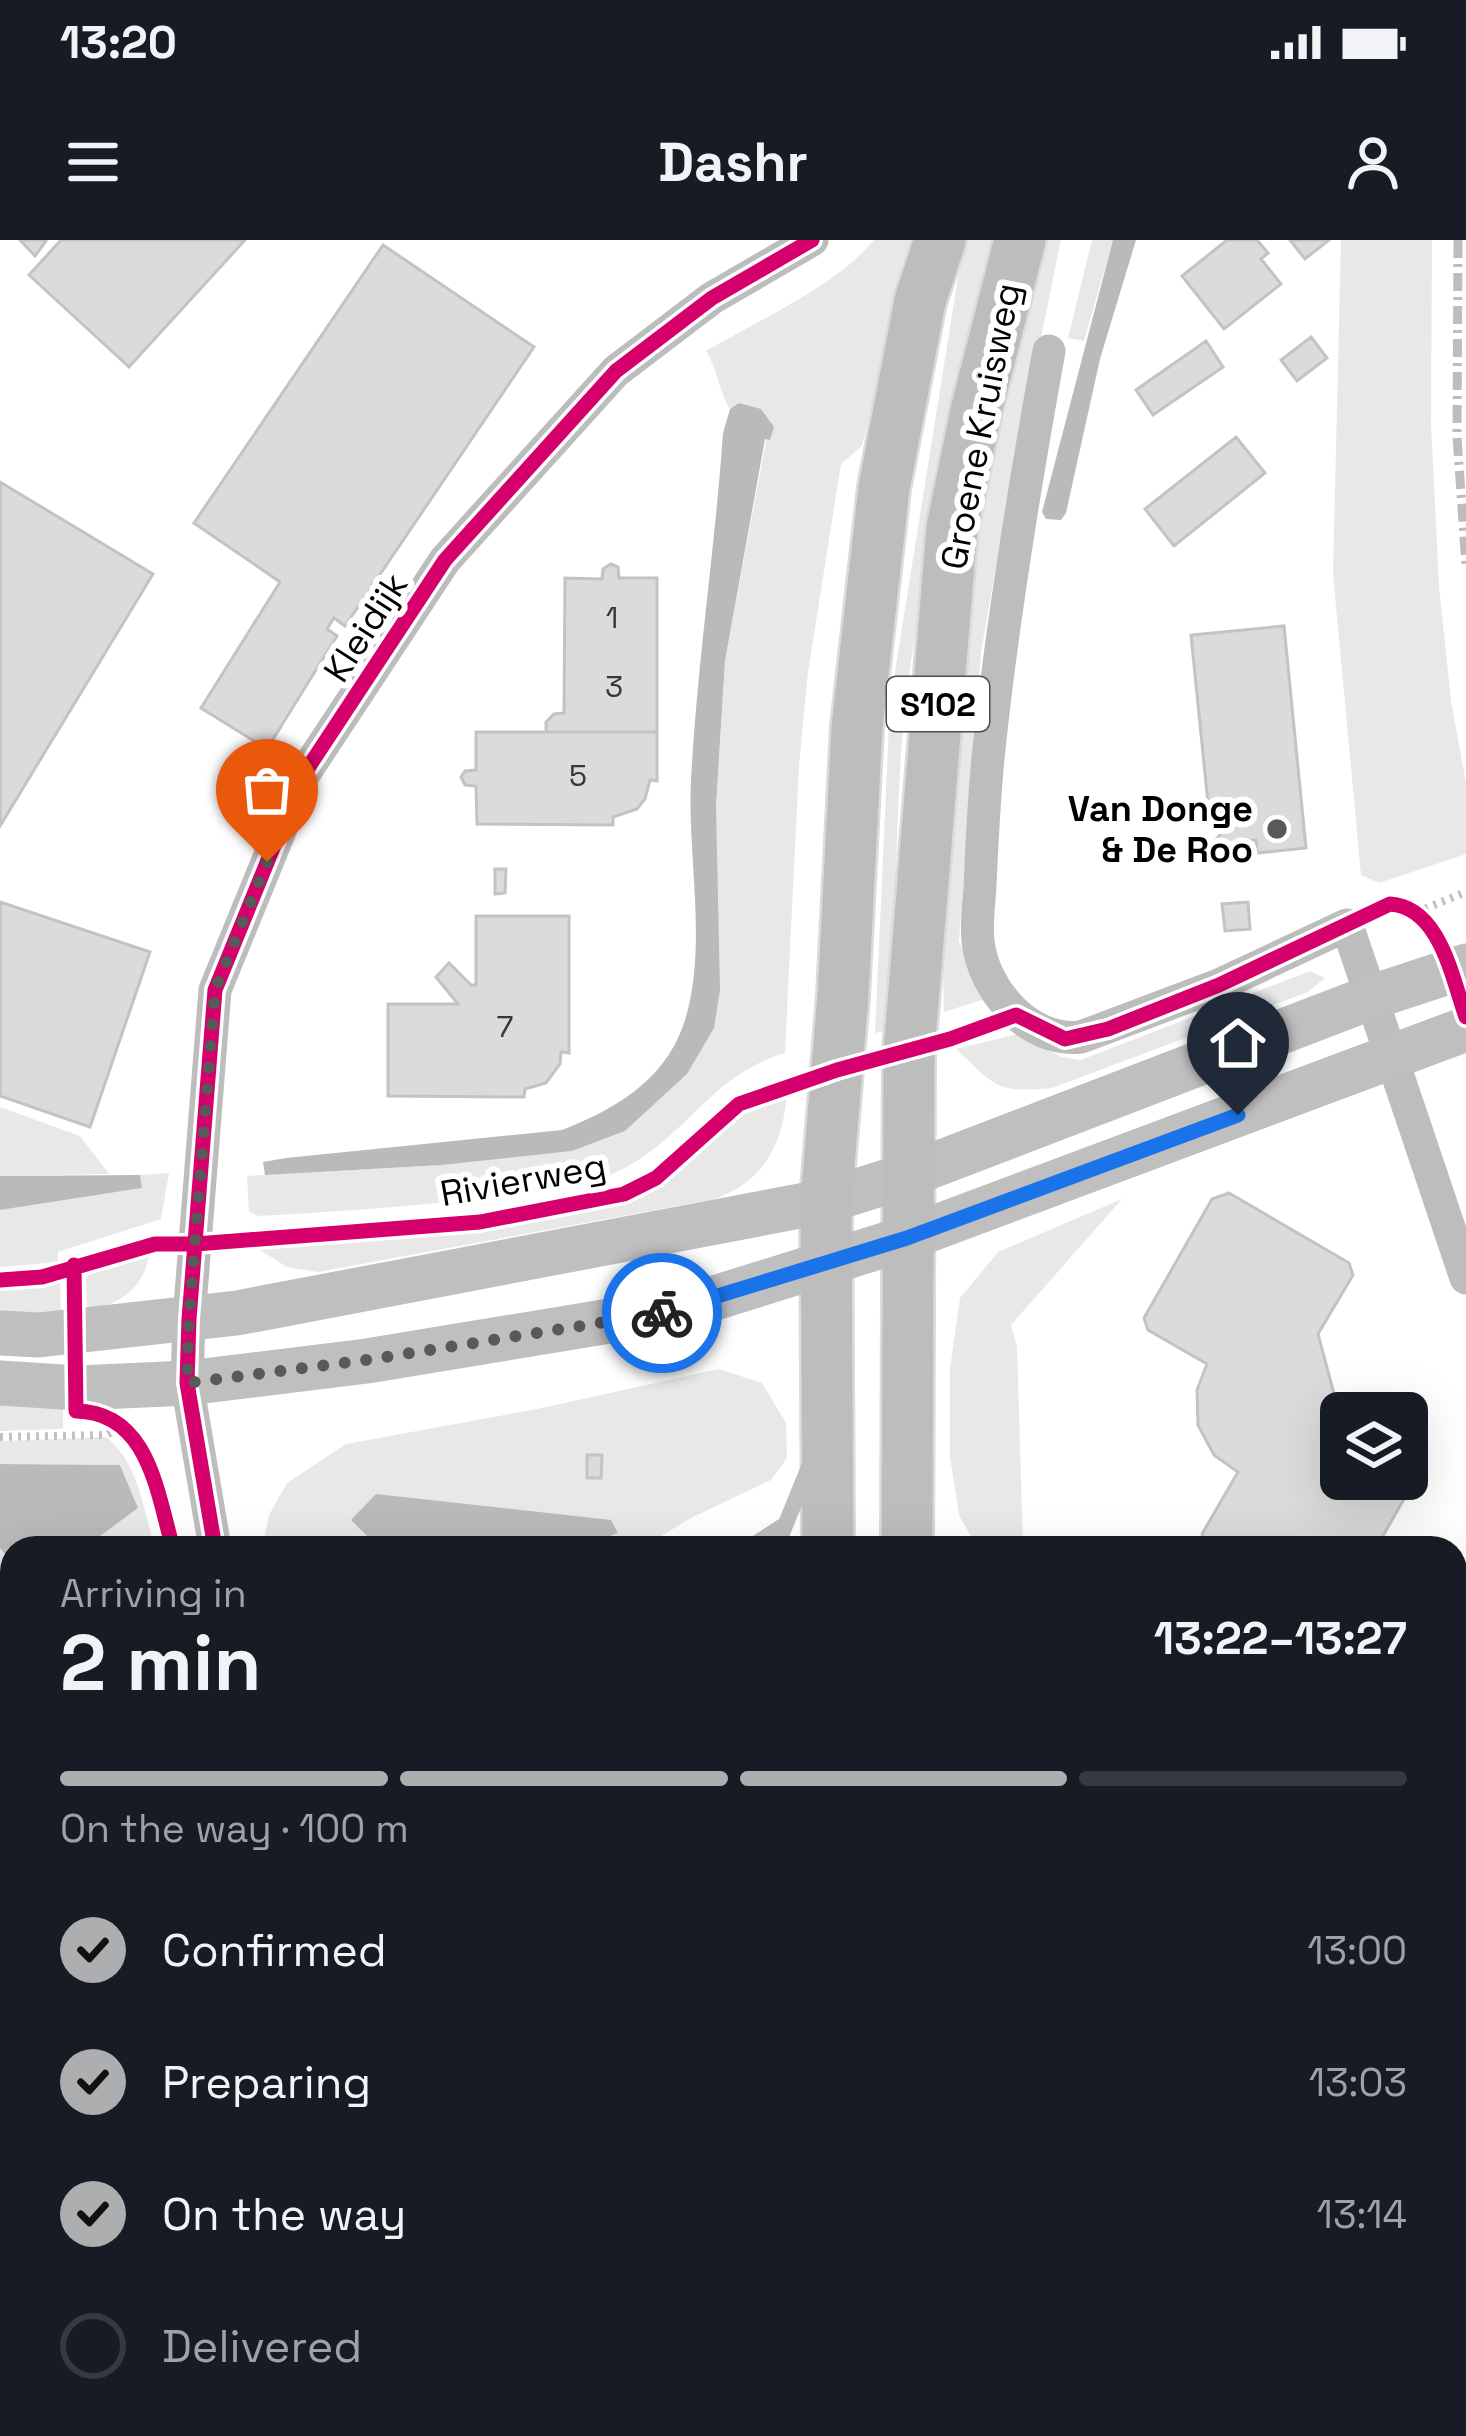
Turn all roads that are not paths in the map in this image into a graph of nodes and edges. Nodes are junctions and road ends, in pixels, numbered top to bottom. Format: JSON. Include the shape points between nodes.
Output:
{"nodes":[{"id":1,"x":812,"y":240,"type":"edge"},
{"id":2,"x":940,"y":240,"type":"edge"},
{"id":3,"x":1020,"y":240,"type":"edge"},
{"id":4,"x":1049,"y":351,"type":"dead end"},
{"id":5,"x":1458,"y":968,"type":"edge"},
{"id":6,"x":1372,"y":998,"type":"junction"},
{"id":7,"x":1466,"y":1029,"type":"edge"},
{"id":8,"x":1393,"y":1057,"type":"junction"},
{"id":9,"x":908,"y":1175,"type":"junction"},
{"id":10,"x":826,"y":1201,"type":"junction"},
{"id":11,"x":907,"y":1238,"type":"junction"},
{"id":12,"x":829,"y":1264,"type":"junction"},
{"id":13,"x":1466,"y":1278,"type":"edge"},
{"id":14,"x":189,"y":1319,"type":"junction"},
{"id":15,"x":0,"y":1333,"type":"edge"},
{"id":16,"x":0,"y":1382,"type":"edge"},
{"id":17,"x":187,"y":1383,"type":"junction"},
{"id":18,"x":213,"y":1536,"type":"edge"},
{"id":19,"x":806,"y":1536,"type":"edge"},
{"id":20,"x":907,"y":1536,"type":"edge"}],
"edges":[{"from":1,"to":14,"type":"street","name":"Kleidijk","via":[[712,298],[616,371],[445,560],[302,777],[215,990]]},
{"from":2,"to":10,"type":"main road","number":"S102","via":[[920,301],[881,512],[856,727]]},
{"from":3,"to":9,"type":"main road","name":"Groene Kruisweg","number":"S102","via":[[952,528],[909,1051]]},
{"from":4,"to":6,"type":"street","name":"Groene Kruisweg","via":[[1001,635],[982,812],[978,943],[1000,997],[1016,1015],[1065,1039],[1081,1037],[1347,926]]},
{"from":5,"to":6,"type":"main road"},
{"from":6,"to":8,"type":"street"},
{"from":6,"to":9,"type":"main road"},
{"from":7,"to":8,"type":"main road"},
{"from":8,"to":11,"type":"main road"},
{"from":8,"to":13,"type":"street"},
{"from":9,"to":10,"type":"main road"},
{"from":9,"to":11,"type":"main road","name":"Groene Kruisweg","number":"S102"},
{"from":10,"to":12,"type":"main road","number":"S102"},
{"from":10,"to":14,"type":"main road"},
{"from":11,"to":12,"type":"main road"},
{"from":11,"to":20,"type":"main road","name":"Groene Kruisweg","number":"S102"},
{"from":12,"to":17,"type":"main road","via":[[676,1310]]},
{"from":12,"to":19,"type":"main road","number":"S102","via":[[828,1422]]},
{"from":14,"to":15,"type":"main road"},
{"from":14,"to":17,"type":"street","name":"Kleidijk"},
{"from":16,"to":17,"type":"main road"},
{"from":17,"to":18,"type":"street","name":"Kleidijk"}]}
